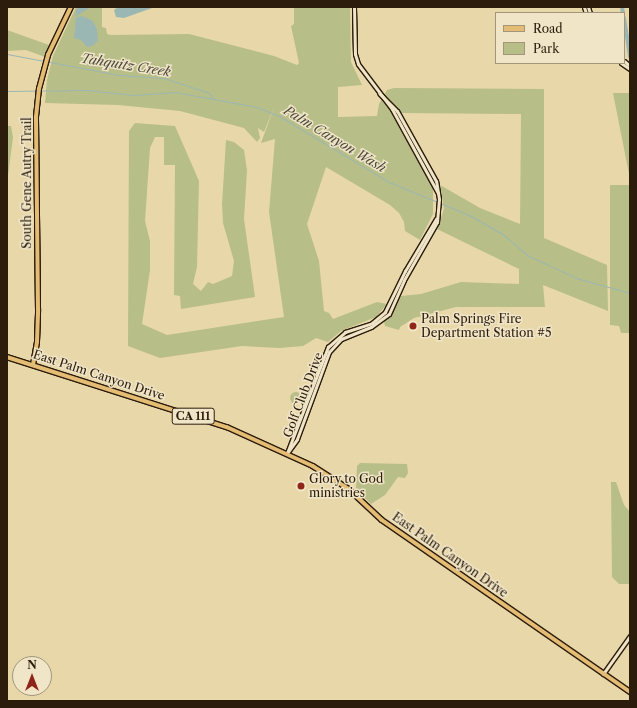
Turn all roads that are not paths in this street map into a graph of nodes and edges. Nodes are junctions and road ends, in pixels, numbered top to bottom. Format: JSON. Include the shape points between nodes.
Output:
{"nodes":[{"id":1,"x":71,"y":7,"type":"edge"},
{"id":2,"x":354,"y":7,"type":"edge"},
{"id":3,"x":7,"y":357,"type":"edge"},
{"id":4,"x":33,"y":365,"type":"junction"},
{"id":5,"x":287,"y":453,"type":"junction"},
{"id":6,"x":630,"y":636,"type":"edge"},
{"id":7,"x":603,"y":674,"type":"junction"},
{"id":8,"x":630,"y":692,"type":"edge"}],
"edges":[{"from":1,"to":4,"type":"main road","name":"South Gene Autry Trail","via":[[52,46],[38,102],[35,132],[38,340]]},
{"from":2,"to":5,"type":"street","name":"Golf Club Drive","via":[[356,60],[400,123],[438,193],[439,210],[436,220],[408,265],[385,312],[372,323],[345,332],[328,347]]},
{"from":3,"to":4,"type":"main road","name":"East Palm Canyon Drive"},
{"from":4,"to":5,"type":"main road","name":"East Palm Canyon Drive","number":"CA 111","via":[[227,427]]},
{"from":5,"to":7,"type":"main road","name":"East Palm Canyon Drive","number":"CA 111","via":[[333,477],[382,520]]},
{"from":6,"to":7,"type":"street"},
{"from":7,"to":8,"type":"main road","name":"East Palm Canyon Drive"}]}
